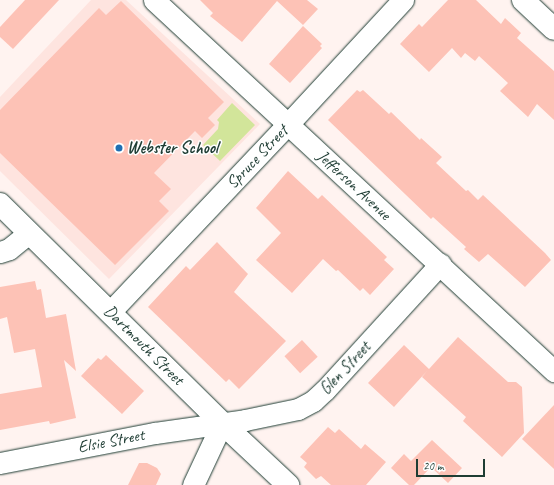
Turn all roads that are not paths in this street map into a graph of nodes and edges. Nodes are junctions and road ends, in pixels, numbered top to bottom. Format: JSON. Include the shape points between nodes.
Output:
{"nodes":[{"id":1,"x":154,"y":0,"type":"edge"},
{"id":2,"x":403,"y":0,"type":"edge"},
{"id":3,"x":523,"y":0,"type":"edge"},
{"id":4,"x":554,"y":29,"type":"edge"},
{"id":5,"x":289,"y":123,"type":"junction"},
{"id":6,"x":0,"y":204,"type":"edge"},
{"id":7,"x":29,"y":233,"type":"junction"},
{"id":8,"x":0,"y":252,"type":"edge"},
{"id":9,"x":440,"y":264,"type":"junction"},
{"id":10,"x":110,"y":312,"type":"junction"},
{"id":11,"x":554,"y":371,"type":"edge"},
{"id":12,"x":222,"y":423,"type":"junction"},
{"id":13,"x":0,"y":463,"type":"edge"},
{"id":14,"x":193,"y":485,"type":"edge"},
{"id":15,"x":288,"y":485,"type":"edge"}],
"edges":[{"from":1,"to":5,"type":"street","name":"Jefferson Avenue"},
{"from":2,"to":5,"type":"street","name":"Spruce Street"},
{"from":3,"to":4,"type":"street"},
{"from":5,"to":9,"type":"street","name":"Jefferson Avenue","via":[[360,193]]},
{"from":5,"to":10,"type":"street","name":"Spruce Street"},
{"from":6,"to":7,"type":"street","name":"Dartmouth Street"},
{"from":7,"to":8,"type":"street","via":[[9,249]]},
{"from":7,"to":10,"type":"street","name":"Dartmouth Street"},
{"from":9,"to":11,"type":"street","name":"Jefferson Avenue"},
{"from":9,"to":12,"type":"street","name":"Glen Street","via":[[312,401],[290,412]]},
{"from":10,"to":12,"type":"street","name":"Dartmouth Street"},
{"from":12,"to":13,"type":"street","name":"Elsie Street","via":[[155,433]]},
{"from":12,"to":14,"type":"street"},
{"from":12,"to":15,"type":"street","name":"Dartmouth Street"}]}
